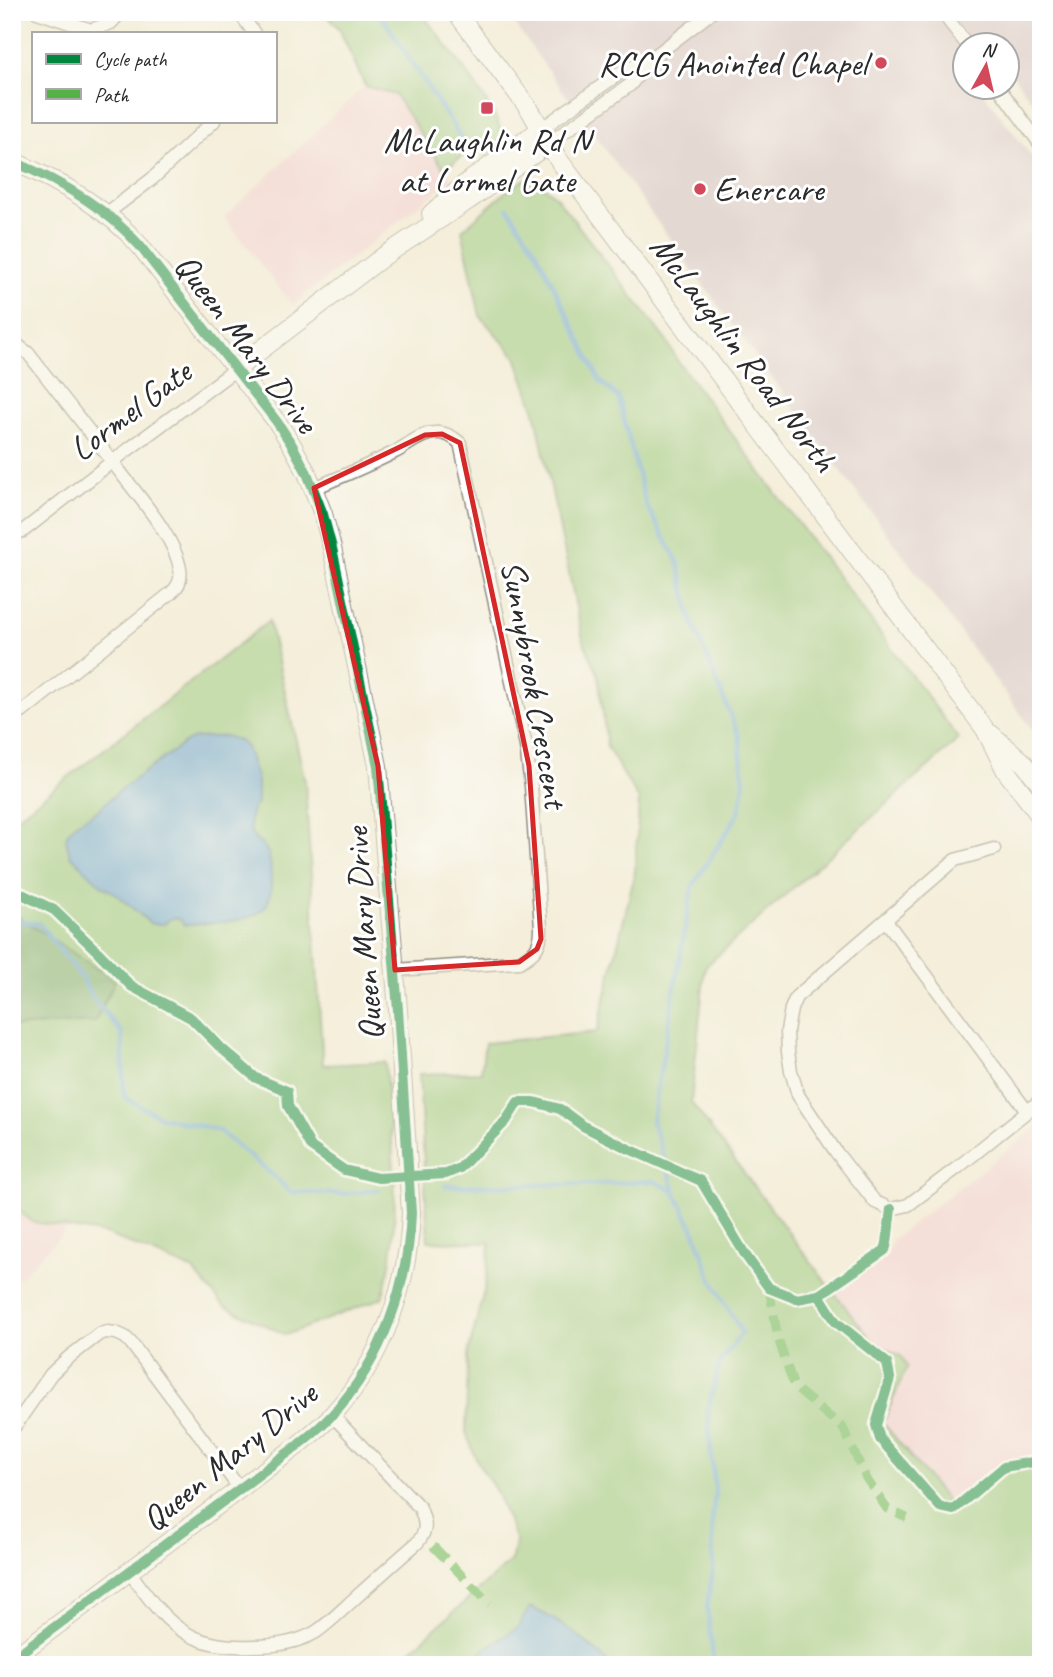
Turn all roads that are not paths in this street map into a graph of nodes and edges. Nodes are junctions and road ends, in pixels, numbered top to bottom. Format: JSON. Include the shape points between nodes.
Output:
{"nodes":[{"id":1,"x":37,"y":12,"type":"edge"},
{"id":2,"x":121,"y":12,"type":"edge"},
{"id":3,"x":239,"y":12,"type":"edge"},
{"id":4,"x":456,"y":12,"type":"edge"},
{"id":5,"x":712,"y":12,"type":"edge"},
{"id":6,"x":943,"y":12,"type":"edge"},
{"id":7,"x":253,"y":32,"type":"edge"},
{"id":8,"x":958,"y":32,"type":"edge"},
{"id":9,"x":1009,"y":102,"type":"edge"},
{"id":10,"x":213,"y":122,"type":"edge"},
{"id":11,"x":545,"y":136,"type":"junction"},
{"id":12,"x":1041,"y":145,"type":"edge"},
{"id":13,"x":12,"y":161,"type":"edge"},
{"id":14,"x":106,"y":214,"type":"junction"},
{"id":15,"x":12,"y":341,"type":"edge"},
{"id":16,"x":236,"y":369,"type":"junction"},
{"id":17,"x":113,"y":461,"type":"junction"},
{"id":18,"x":314,"y":488,"type":"junction"},
{"id":19,"x":12,"y":534,"type":"edge"},
{"id":20,"x":12,"y":717,"type":"edge"},
{"id":21,"x":985,"y":729,"type":"junction"},
{"id":22,"x":1041,"y":783,"type":"edge"},
{"id":23,"x":1041,"y":817,"type":"edge"},
{"id":24,"x":994,"y":849,"type":"dead end"},
{"id":25,"x":886,"y":921,"type":"junction"},
{"id":26,"x":395,"y":970,"type":"junction"},
{"id":27,"x":1041,"y":1100,"type":"edge"},
{"id":28,"x":1027,"y":1111,"type":"junction"},
{"id":29,"x":332,"y":1415,"type":"junction"},
{"id":30,"x":12,"y":1430,"type":"edge"},
{"id":31,"x":240,"y":1489,"type":"junction"},
{"id":32,"x":129,"y":1571,"type":"junction"},
{"id":33,"x":12,"y":1659,"type":"edge"}],
"edges":[{"from":1,"to":2,"type":"street","via":[[91,30],[111,23]]},
{"from":3,"to":7,"type":"street"},
{"from":4,"to":11,"type":"street","name":"McLaughlin Road North"},
{"from":5,"to":11,"type":"street","via":[[652,58],[630,85]]},
{"from":6,"to":8,"type":"street"},
{"from":9,"to":12,"type":"street"},
{"from":10,"to":14,"type":"street"},
{"from":11,"to":16,"type":"street","name":"Lormel Gate","via":[[469,200],[384,256]]},
{"from":11,"to":21,"type":"street","name":"McLaughlin Road North"},
{"from":13,"to":14,"type":"street","name":"Queen Mary Drive","via":[[68,188]]},
{"from":14,"to":16,"type":"street","name":"Queen Mary Drive","via":[[140,246]]},
{"from":15,"to":17,"type":"street","via":[[28,353]]},
{"from":16,"to":17,"type":"street","name":"Lormel Gate"},
{"from":16,"to":18,"type":"street","name":"Queen Mary Drive","via":[[284,433]]},
{"from":17,"to":19,"type":"street","name":"Lormel Gate","via":[[23,531]]},
{"from":17,"to":20,"type":"street","via":[[156,518],[180,567],[180,582],[156,606]]},
{"from":18,"to":26,"type":"street","name":"Queen Mary Drive","via":[[332,548],[378,766]]},
{"from":18,"to":26,"type":"street","name":"Sunnybrook Crescent","via":[[425,435],[442,434],[460,443],[526,746],[541,928],[537,950],[519,962]]},
{"from":21,"to":22,"type":"street","name":"McLaughlin Road North"},
{"from":21,"to":23,"type":"street","name":"McLaughlin Road North","via":[[1006,771]]},
{"from":24,"to":25,"type":"street","via":[[955,860]]},
{"from":25,"to":28,"type":"street"},
{"from":25,"to":28,"type":"street","via":[[796,997],[791,1009],[788,1052],[798,1095],[836,1152],[875,1202],[891,1209],[908,1205]]},
{"from":26,"to":29,"type":"street","name":"Queen Mary Drive","via":[[411,1196],[408,1246],[398,1297],[385,1332]]},
{"from":27,"to":28,"type":"street"},
{"from":29,"to":31,"type":"street","name":"Queen Mary Drive"},
{"from":29,"to":32,"type":"street","via":[[419,1508],[425,1527],[416,1543],[325,1625],[307,1637],[274,1646],[203,1641],[164,1617]]},
{"from":30,"to":31,"type":"street","via":[[51,1374],[68,1358],[99,1334],[116,1333],[131,1343]]},
{"from":31,"to":32,"type":"street","name":"Queen Mary Drive"},
{"from":32,"to":33,"type":"street","name":"Queen Mary Drive"}]}
